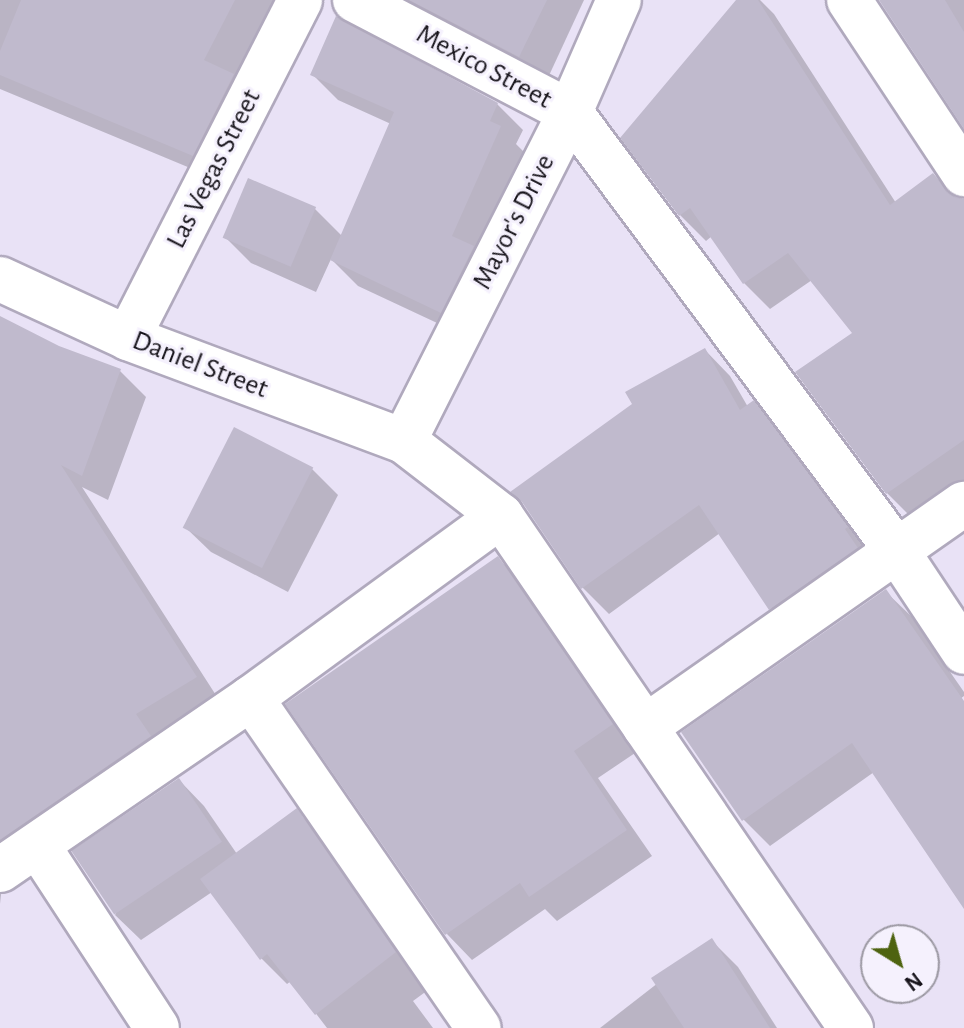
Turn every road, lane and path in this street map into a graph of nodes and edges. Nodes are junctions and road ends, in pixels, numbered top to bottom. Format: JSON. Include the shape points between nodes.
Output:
{"nodes":[{"id":1,"x":300,"y":0,"type":"edge"},
{"id":2,"x":355,"y":0,"type":"edge"},
{"id":3,"x":619,"y":0,"type":"edge"},
{"id":4,"x":849,"y":0,"type":"edge"},
{"id":5,"x":570,"y":112,"type":"junction"},
{"id":6,"x":964,"y":174,"type":"edge"},
{"id":7,"x":0,"y":279,"type":"edge"},
{"id":8,"x":128,"y":338,"type":"junction"},
{"id":9,"x":404,"y":441,"type":"junction"},
{"id":10,"x":964,"y":504,"type":"edge"},
{"id":11,"x":501,"y":516,"type":"junction"},
{"id":12,"x":897,"y":551,"type":"junction"},
{"id":13,"x":964,"y":652,"type":"edge"},
{"id":14,"x":251,"y":698,"type":"junction"},
{"id":15,"x":645,"y":727,"type":"junction"},
{"id":16,"x":38,"y":846,"type":"junction"},
{"id":17,"x":0,"y":870,"type":"edge"},
{"id":18,"x":157,"y":1028,"type":"edge"},
{"id":19,"x":479,"y":1028,"type":"edge"},
{"id":20,"x":851,"y":1028,"type":"edge"}],
"edges":[{"from":1,"to":8,"type":"street","name":"Las Vegas Street"},
{"from":2,"to":5,"type":"street","name":"Mexico Street"},
{"from":3,"to":5,"type":"street","name":"Mayor's Drive"},
{"from":4,"to":6,"type":"street"},
{"from":5,"to":9,"type":"street","name":"Mayor's Drive"},
{"from":5,"to":12,"type":"street"},
{"from":7,"to":8,"type":"street","name":"Daniel Street"},
{"from":8,"to":9,"type":"street","name":"Daniel Street"},
{"from":9,"to":11,"type":"street","name":"Daniel Street"},
{"from":10,"to":12,"type":"street"},
{"from":11,"to":14,"type":"street"},
{"from":11,"to":15,"type":"street","name":"Daniel Street"},
{"from":12,"to":13,"type":"street"},
{"from":12,"to":15,"type":"street"},
{"from":14,"to":16,"type":"street"},
{"from":14,"to":19,"type":"street"},
{"from":15,"to":20,"type":"street","name":"Daniel Street"},
{"from":16,"to":17,"type":"street"},
{"from":16,"to":18,"type":"street"}]}
